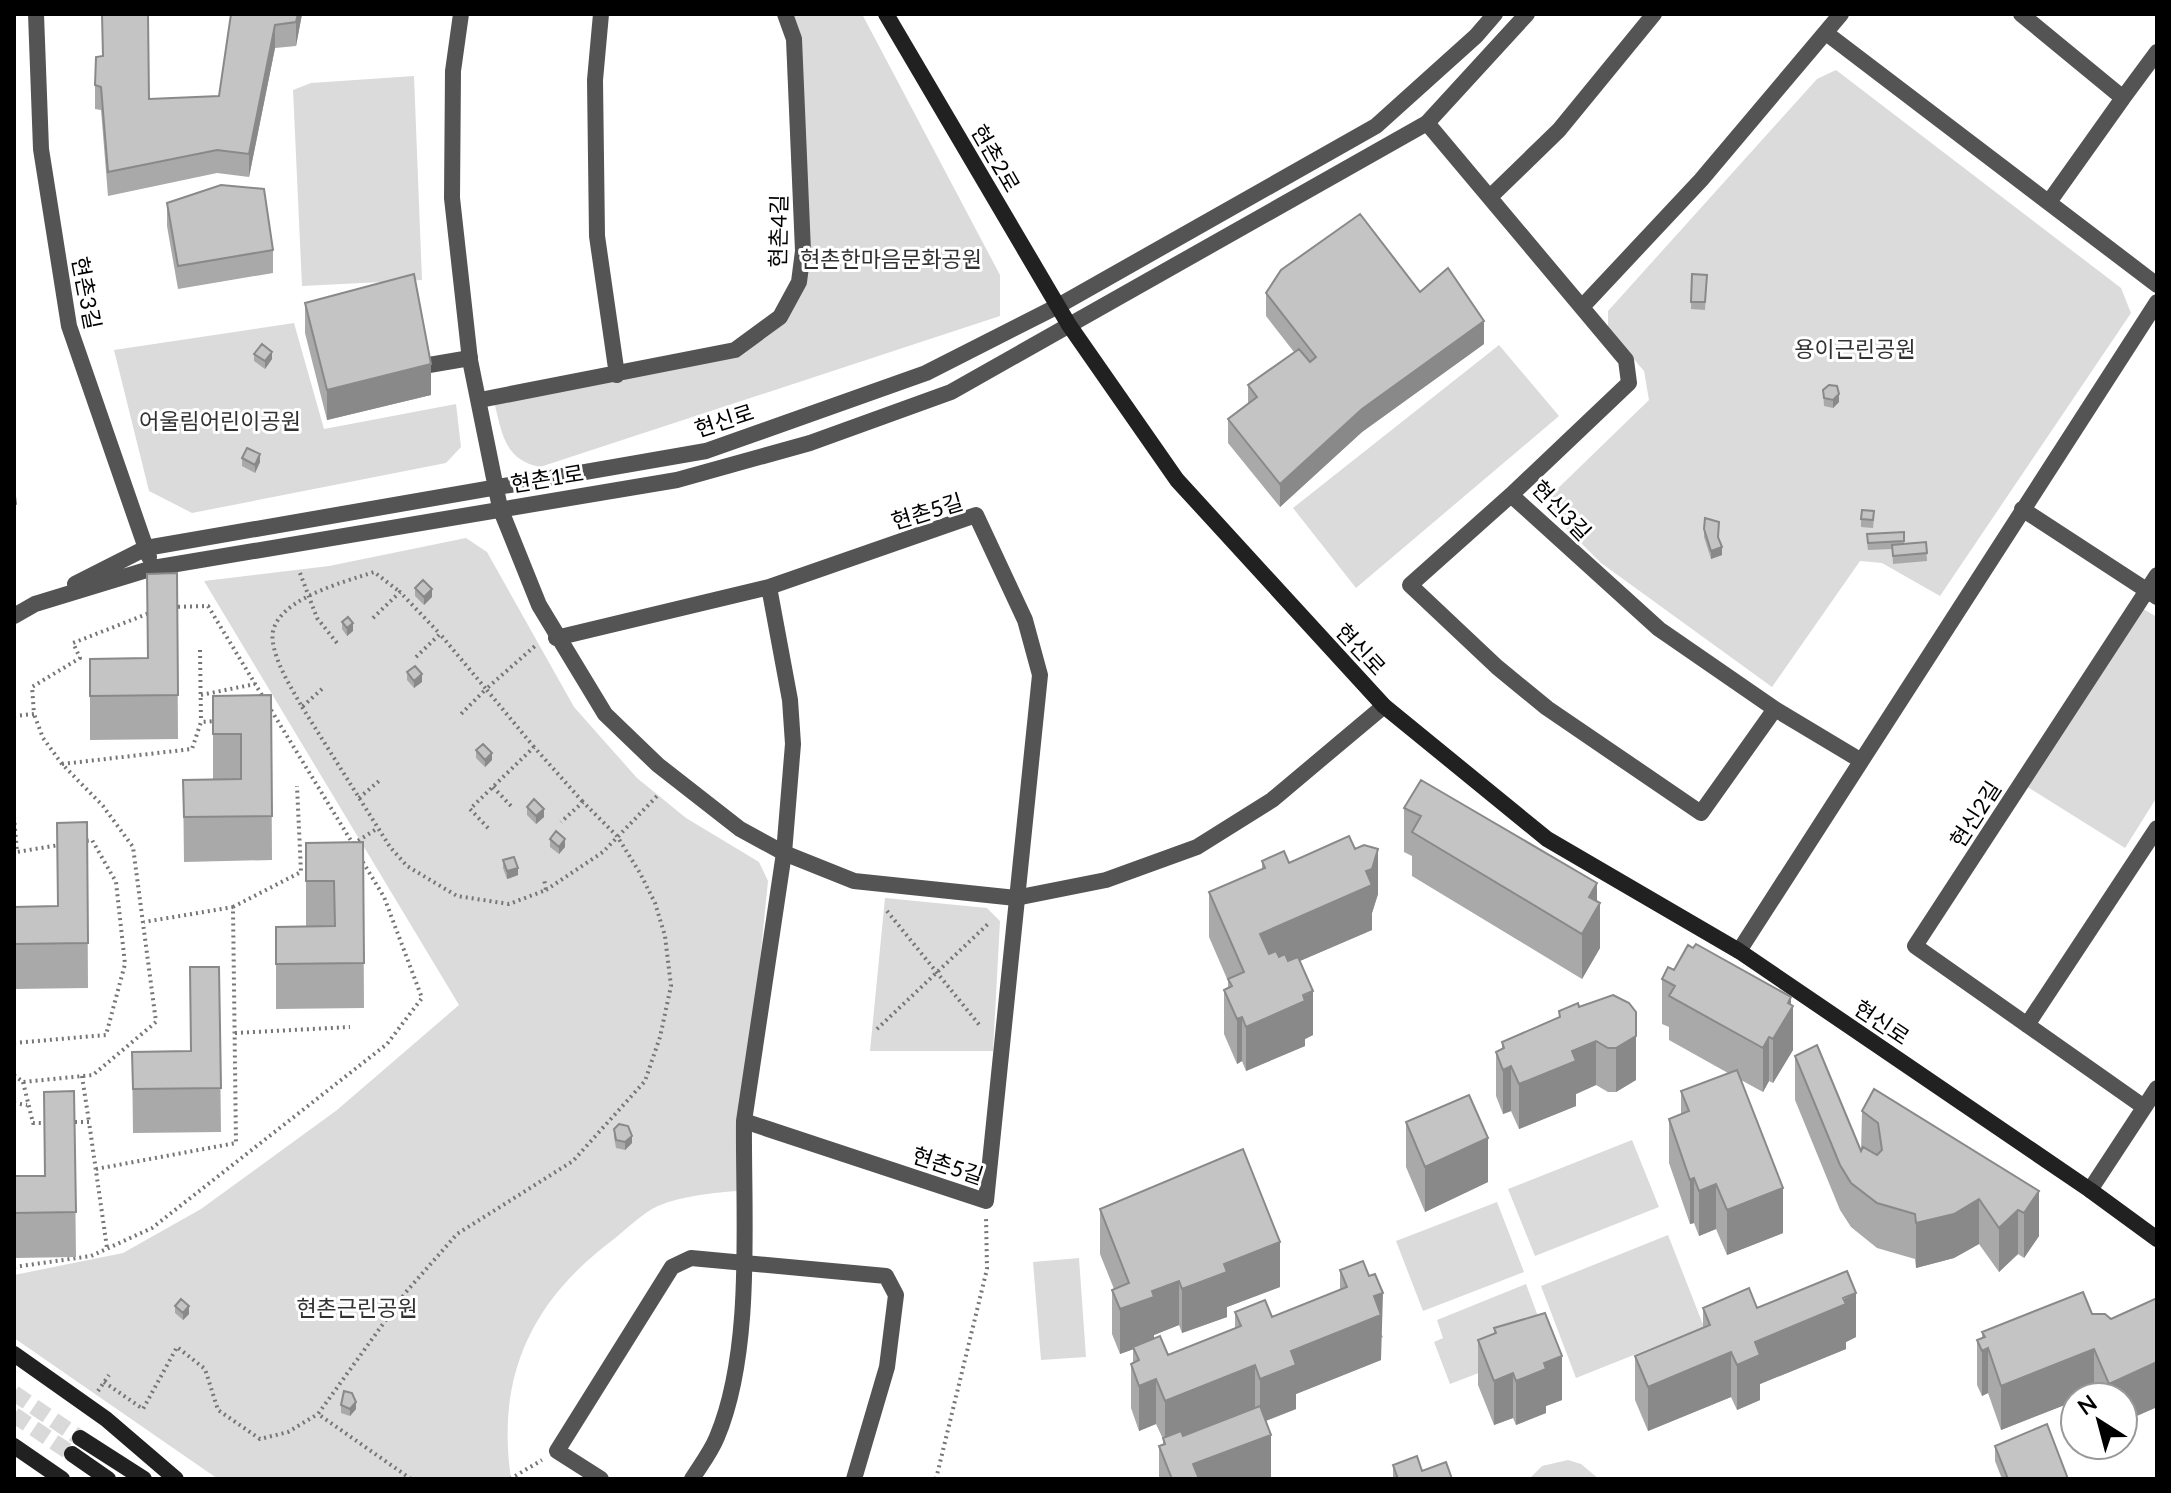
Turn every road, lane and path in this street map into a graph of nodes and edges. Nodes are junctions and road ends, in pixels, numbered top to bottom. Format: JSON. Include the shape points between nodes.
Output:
{"nodes":[{"id":1,"x":36,"y":14,"type":"edge"},
{"id":2,"x":461,"y":14,"type":"edge"},
{"id":3,"x":601,"y":14,"type":"edge"},
{"id":4,"x":785,"y":14,"type":"edge"},
{"id":5,"x":886,"y":14,"type":"edge"},
{"id":6,"x":1495,"y":14,"type":"edge"},
{"id":7,"x":1527,"y":14,"type":"edge"},
{"id":8,"x":1654,"y":14,"type":"edge"},
{"id":9,"x":1841,"y":14,"type":"edge"},
{"id":10,"x":2021,"y":14,"type":"edge"},
{"id":11,"x":1826,"y":33,"type":"junction"},
{"id":12,"x":2157,"y":52,"type":"edge"},
{"id":13,"x":2123,"y":98,"type":"junction"},
{"id":14,"x":1427,"y":123,"type":"junction"},
{"id":15,"x":1490,"y":197,"type":"junction"},
{"id":16,"x":2049,"y":202,"type":"junction"},
{"id":17,"x":2157,"y":285,"type":"edge"},
{"id":18,"x":2157,"y":302,"type":"edge"},
{"id":19,"x":1058,"y":306,"type":"junction"},
{"id":20,"x":1582,"y":307,"type":"junction"},
{"id":21,"x":1069,"y":325,"type":"junction"},
{"id":22,"x":470,"y":358,"type":"junction"},
{"id":23,"x":429,"y":365,"type":"edge"},
{"id":24,"x":617,"y":375,"type":"junction"},
{"id":25,"x":480,"y":400,"type":"junction"},
{"id":26,"x":496,"y":486,"type":"junction"},
{"id":27,"x":1511,"y":495,"type":"junction"},
{"id":28,"x":500,"y":508,"type":"junction"},
{"id":29,"x":2022,"y":509,"type":"junction"},
{"id":30,"x":146,"y":548,"type":"junction"},
{"id":31,"x":153,"y":568,"type":"junction"},
{"id":32,"x":300,"y":573,"type":"dead end"},
{"id":33,"x":2157,"y":575,"type":"edge"},
{"id":34,"x":769,"y":587,"type":"junction"},
{"id":35,"x":400,"y":592,"type":"junction"},
{"id":36,"x":308,"y":594,"type":"junction"},
{"id":37,"x":2152,"y":594,"type":"edge"},
{"id":38,"x":35,"y":604,"type":"junction"},
{"id":39,"x":166,"y":607,"type":"edge"},
{"id":40,"x":154,"y":611,"type":"edge"},
{"id":41,"x":14,"y":616,"type":"edge"},
{"id":42,"x":373,"y":618,"type":"dead end"},
{"id":43,"x":440,"y":634,"type":"junction"},
{"id":44,"x":556,"y":638,"type":"junction"},
{"id":45,"x":337,"y":643,"type":"dead end"},
{"id":46,"x":535,"y":646,"type":"dead end"},
{"id":47,"x":200,"y":650,"type":"dead end"},
{"id":48,"x":416,"y":657,"type":"dead end"},
{"id":49,"x":255,"y":684,"type":"junction"},
{"id":50,"x":322,"y":689,"type":"dead end"},
{"id":51,"x":486,"y":689,"type":"junction"},
{"id":52,"x":201,"y":695,"type":"junction"},
{"id":53,"x":1384,"y":706,"type":"junction"},
{"id":54,"x":302,"y":707,"type":"junction"},
{"id":55,"x":1775,"y":709,"type":"junction"},
{"id":56,"x":34,"y":714,"type":"junction"},
{"id":57,"x":461,"y":714,"type":"dead end"},
{"id":58,"x":14,"y":716,"type":"edge"},
{"id":59,"x":275,"y":716,"type":"junction"},
{"id":60,"x":260,"y":717,"type":"edge"},
{"id":61,"x":231,"y":719,"type":"edge"},
{"id":62,"x":201,"y":722,"type":"junction"},
{"id":63,"x":534,"y":747,"type":"junction"},
{"id":64,"x":1860,"y":760,"type":"junction"},
{"id":65,"x":62,"y":764,"type":"junction"},
{"id":66,"x":379,"y":781,"type":"dead end"},
{"id":67,"x":297,"y":786,"type":"dead end"},
{"id":68,"x":493,"y":787,"type":"junction"},
{"id":69,"x":658,"y":795,"type":"dead end"},
{"id":70,"x":359,"y":798,"type":"junction"},
{"id":71,"x":583,"y":802,"type":"junction"},
{"id":72,"x":511,"y":806,"type":"dead end"},
{"id":73,"x":14,"y":817,"type":"edge"},
{"id":74,"x":561,"y":822,"type":"dead end"},
{"id":75,"x":378,"y":828,"type":"junction"},
{"id":76,"x":488,"y":828,"type":"dead end"},
{"id":77,"x":2157,"y":828,"type":"edge"},
{"id":78,"x":617,"y":836,"type":"junction"},
{"id":79,"x":77,"y":842,"type":"edge"},
{"id":80,"x":62,"y":844,"type":"edge"},
{"id":81,"x":353,"y":844,"type":"junction"},
{"id":82,"x":784,"y":853,"type":"junction"},
{"id":83,"x":544,"y":879,"type":"dead end"},
{"id":84,"x":546,"y":890,"type":"junction"},
{"id":85,"x":1016,"y":898,"type":"junction"},
{"id":86,"x":233,"y":907,"type":"junction"},
{"id":87,"x":887,"y":911,"type":"dead end"},
{"id":88,"x":144,"y":922,"type":"junction"},
{"id":89,"x":988,"y":924,"type":"dead end"},
{"id":90,"x":1739,"y":951,"type":"junction"},
{"id":91,"x":937,"y":973,"type":"junction"},
{"id":92,"x":2027,"y":1025,"type":"junction"},
{"id":93,"x":350,"y":1027,"type":"dead end"},
{"id":94,"x":981,"y":1027,"type":"dead end"},
{"id":95,"x":877,"y":1029,"type":"dead end"},
{"id":96,"x":235,"y":1033,"type":"junction"},
{"id":97,"x":14,"y":1043,"type":"edge"},
{"id":98,"x":14,"y":1075,"type":"edge"},
{"id":99,"x":82,"y":1076,"type":"junction"},
{"id":100,"x":23,"y":1082,"type":"junction"},
{"id":101,"x":2157,"y":1088,"type":"edge"},
{"id":102,"x":14,"y":1103,"type":"edge"},
{"id":103,"x":28,"y":1105,"type":"junction"},
{"id":104,"x":2144,"y":1107,"type":"junction"},
{"id":105,"x":744,"y":1121,"type":"junction"},
{"id":106,"x":89,"y":1122,"type":"junction"},
{"id":107,"x":96,"y":1169,"type":"junction"},
{"id":108,"x":2090,"y":1190,"type":"junction"},
{"id":109,"x":986,"y":1201,"type":"junction"},
{"id":110,"x":2157,"y":1239,"type":"edge"},
{"id":111,"x":107,"y":1249,"type":"junction"},
{"id":112,"x":743,"y":1262,"type":"junction"},
{"id":113,"x":14,"y":1267,"type":"edge"},
{"id":114,"x":14,"y":1354,"type":"edge"},
{"id":115,"x":104,"y":1382,"type":"dead end"},
{"id":116,"x":318,"y":1414,"type":"junction"},
{"id":117,"x":80,"y":1438,"type":"tunnel mouth"},
{"id":118,"x":14,"y":1446,"type":"edge"},
{"id":119,"x":557,"y":1451,"type":"junction"},
{"id":120,"x":72,"y":1454,"type":"tunnel mouth"},
{"id":121,"x":62,"y":1479,"type":"edge"},
{"id":122,"x":108,"y":1479,"type":"edge"},
{"id":123,"x":144,"y":1479,"type":"edge"},
{"id":124,"x":176,"y":1479,"type":"edge"},
{"id":125,"x":411,"y":1479,"type":"edge"},
{"id":126,"x":510,"y":1479,"type":"edge"},
{"id":127,"x":601,"y":1479,"type":"edge"},
{"id":128,"x":692,"y":1479,"type":"edge"},
{"id":129,"x":854,"y":1479,"type":"edge"},
{"id":130,"x":936,"y":1479,"type":"edge"}],
"edges":[{"from":1,"to":30,"type":"street","name":"현촌3길","via":[[41,149],[69,326]]},
{"from":2,"to":22,"type":"street","via":[[453,71],[452,198]]},
{"from":3,"to":24,"type":"street","via":[[595,80],[597,236]]},
{"from":4,"to":24,"type":"street","name":"현촌4길","via":[[794,39],[803,251],[799,282],[780,317],[735,350]]},
{"from":5,"to":19,"type":"main road","name":"현촌2로"},
{"from":6,"to":19,"type":"street","name":"현신로","via":[[1376,126]]},
{"from":7,"to":14,"type":"street"},
{"from":8,"to":15,"type":"street","via":[[1559,130]]},
{"from":9,"to":11,"type":"street"},
{"from":10,"to":13,"type":"street"},
{"from":11,"to":16,"type":"street"},
{"from":11,"to":20,"type":"street","via":[[1691,191]]},
{"from":12,"to":13,"type":"street"},
{"from":13,"to":16,"type":"street"},
{"from":14,"to":15,"type":"street","name":"현신3길"},
{"from":14,"to":21,"type":"street"},
{"from":15,"to":20,"type":"street","name":"현신3길"},
{"from":16,"to":17,"type":"street"},
{"from":18,"to":29,"type":"street"},
{"from":19,"to":21,"type":"main road","name":"현촌2로"},
{"from":19,"to":26,"type":"street","name":"현신로","via":[[926,373],[706,451]]},
{"from":20,"to":27,"type":"street","name":"현신3길","via":[[1626,360],[1629,383]]},
{"from":21,"to":28,"type":"street","name":"현촌1로","via":[[951,392],[810,443],[677,480]]},
{"from":21,"to":53,"type":"main road","name":"현신로","via":[[1177,480]]},
{"from":22,"to":23,"type":"street"},
{"from":22,"to":25,"type":"street"},
{"from":24,"to":25,"type":"street","name":"현촌4길"},
{"from":25,"to":26,"type":"street"},
{"from":26,"to":28,"type":"street"},
{"from":26,"to":30,"type":"street","name":"현신로"},
{"from":27,"to":55,"type":"street","name":"현신3길","via":[[1659,629]]},
{"from":27,"to":55,"type":"street","via":[[1410,585],[1547,708],[1701,813]]},
{"from":28,"to":31,"type":"street","name":"현촌1로"},
{"from":28,"to":44,"type":"street"},
{"from":29,"to":37,"type":"street"},
{"from":29,"to":64,"type":"street"},
{"from":30,"to":31,"type":"street","name":"현촌3길"},
{"from":30,"to":38,"type":"street","name":"현신로"},
{"from":31,"to":38,"type":"street","name":"현촌1로"},
{"from":32,"to":36,"type":"path"},
{"from":33,"to":37,"type":"street","name":"현신2길"},
{"from":34,"to":44,"type":"street","name":"현촌5길"},
{"from":34,"to":82,"type":"street","via":[[792,729]]},
{"from":34,"to":85,"type":"street","name":"현촌5길","via":[[976,515],[1025,620],[1040,675]]},
{"from":35,"to":36,"type":"path","via":[[374,572]]},
{"from":35,"to":42,"type":"path"},
{"from":35,"to":43,"type":"path"},
{"from":36,"to":45,"type":"path","via":[[317,618]]},
{"from":36,"to":54,"type":"path","via":[[281,617],[272,639]]},
{"from":37,"to":92,"type":"street","name":"현신2길","via":[[1915,946]]},
{"from":38,"to":41,"type":"street","name":"현촌1로"},
{"from":39,"to":49,"type":"path","via":[[208,606]]},
{"from":40,"to":56,"type":"path","via":[[73,643],[80,658],[32,687]]},
{"from":43,"to":48,"type":"path"},
{"from":43,"to":51,"type":"path"},
{"from":44,"to":82,"type":"street","via":[[605,714],[658,765],[740,829]]},
{"from":46,"to":51,"type":"path"},
{"from":47,"to":52,"type":"path"},
{"from":49,"to":52,"type":"path"},
{"from":49,"to":59,"type":"path"},
{"from":50,"to":54,"type":"path"},
{"from":51,"to":57,"type":"path"},
{"from":51,"to":63,"type":"path"},
{"from":52,"to":62,"type":"path"},
{"from":53,"to":85,"type":"street","via":[[1272,800],[1197,847],[1106,880]]},
{"from":53,"to":90,"type":"main road","name":"현신로","via":[[1547,839]]},
{"from":54,"to":70,"type":"path"},
{"from":55,"to":64,"type":"street","name":"현신3길"},
{"from":56,"to":58,"type":"path"},
{"from":56,"to":65,"type":"path"},
{"from":59,"to":60,"type":"path"},
{"from":59,"to":81,"type":"path"},
{"from":61,"to":62,"type":"path"},
{"from":62,"to":65,"type":"path","via":[[192,749]]},
{"from":63,"to":68,"type":"path"},
{"from":63,"to":71,"type":"path"},
{"from":64,"to":90,"type":"street"},
{"from":65,"to":88,"type":"path","via":[[133,847]]},
{"from":66,"to":70,"type":"path"},
{"from":67,"to":86,"type":"path","via":[[301,872]]},
{"from":68,"to":72,"type":"path"},
{"from":68,"to":76,"type":"path","via":[[470,809]]},
{"from":69,"to":78,"type":"path"},
{"from":70,"to":75,"type":"path"},
{"from":71,"to":74,"type":"path"},
{"from":71,"to":78,"type":"path"},
{"from":73,"to":80,"type":"path","via":[[17,852]]},
{"from":75,"to":81,"type":"path"},
{"from":75,"to":84,"type":"path","via":[[407,866],[457,896],[509,904]]},
{"from":77,"to":92,"type":"street"},
{"from":78,"to":84,"type":"path","via":[[577,873]]},
{"from":78,"to":116,"type":"path","via":[[655,903],[671,986],[645,1081],[573,1161],[457,1234],[406,1292]]},
{"from":79,"to":97,"type":"path","via":[[92,840],[116,882],[125,964],[106,1035]]},
{"from":81,"to":111,"type":"path","via":[[384,897],[422,998],[387,1044],[152,1228]]},
{"from":82,"to":85,"type":"street","via":[[854,881]]},
{"from":82,"to":105,"type":"street"},
{"from":83,"to":84,"type":"path"},
{"from":85,"to":109,"type":"street","name":"현촌5길"},
{"from":86,"to":88,"type":"path"},
{"from":86,"to":96,"type":"path"},
{"from":87,"to":91,"type":"path"},
{"from":88,"to":99,"type":"path","via":[[156,1022],[93,1075]]},
{"from":89,"to":91,"type":"path"},
{"from":90,"to":108,"type":"main road","name":"현신로"},
{"from":91,"to":94,"type":"path"},
{"from":91,"to":95,"type":"path"},
{"from":92,"to":104,"type":"street","name":"현신2길"},
{"from":93,"to":96,"type":"path"},
{"from":96,"to":107,"type":"path","via":[[236,1143]]},
{"from":98,"to":100,"type":"path"},
{"from":99,"to":100,"type":"path"},
{"from":99,"to":106,"type":"path"},
{"from":100,"to":103,"type":"path"},
{"from":101,"to":104,"type":"street"},
{"from":102,"to":103,"type":"path"},
{"from":103,"to":106,"type":"path","via":[[33,1123]]},
{"from":104,"to":108,"type":"street"},
{"from":105,"to":109,"type":"street","name":"현촌5길"},
{"from":105,"to":112,"type":"street"},
{"from":106,"to":107,"type":"path"},
{"from":107,"to":111,"type":"path"},
{"from":108,"to":110,"type":"main road","name":"현신로"},
{"from":109,"to":130,"type":"path","via":[[987,1269]]},
{"from":111,"to":113,"type":"path"},
{"from":112,"to":119,"type":"street","via":[[691,1258],[672,1267]]},
{"from":112,"to":128,"type":"street","via":[[738,1359],[717,1438]]},
{"from":112,"to":129,"type":"street","via":[[886,1276],[896,1295],[887,1367]]},
{"from":114,"to":124,"type":"main road","via":[[106,1419]]},
{"from":115,"to":116,"type":"path","via":[[143,1409],[177,1347],[205,1369],[218,1410],[260,1439],[288,1432]]},
{"from":116,"to":125,"type":"path"},
{"from":117,"to":123,"type":"main road"},
{"from":118,"to":121,"type":"main road"},
{"from":119,"to":126,"type":"path"},
{"from":119,"to":127,"type":"street"},
{"from":120,"to":122,"type":"main road"}]}
